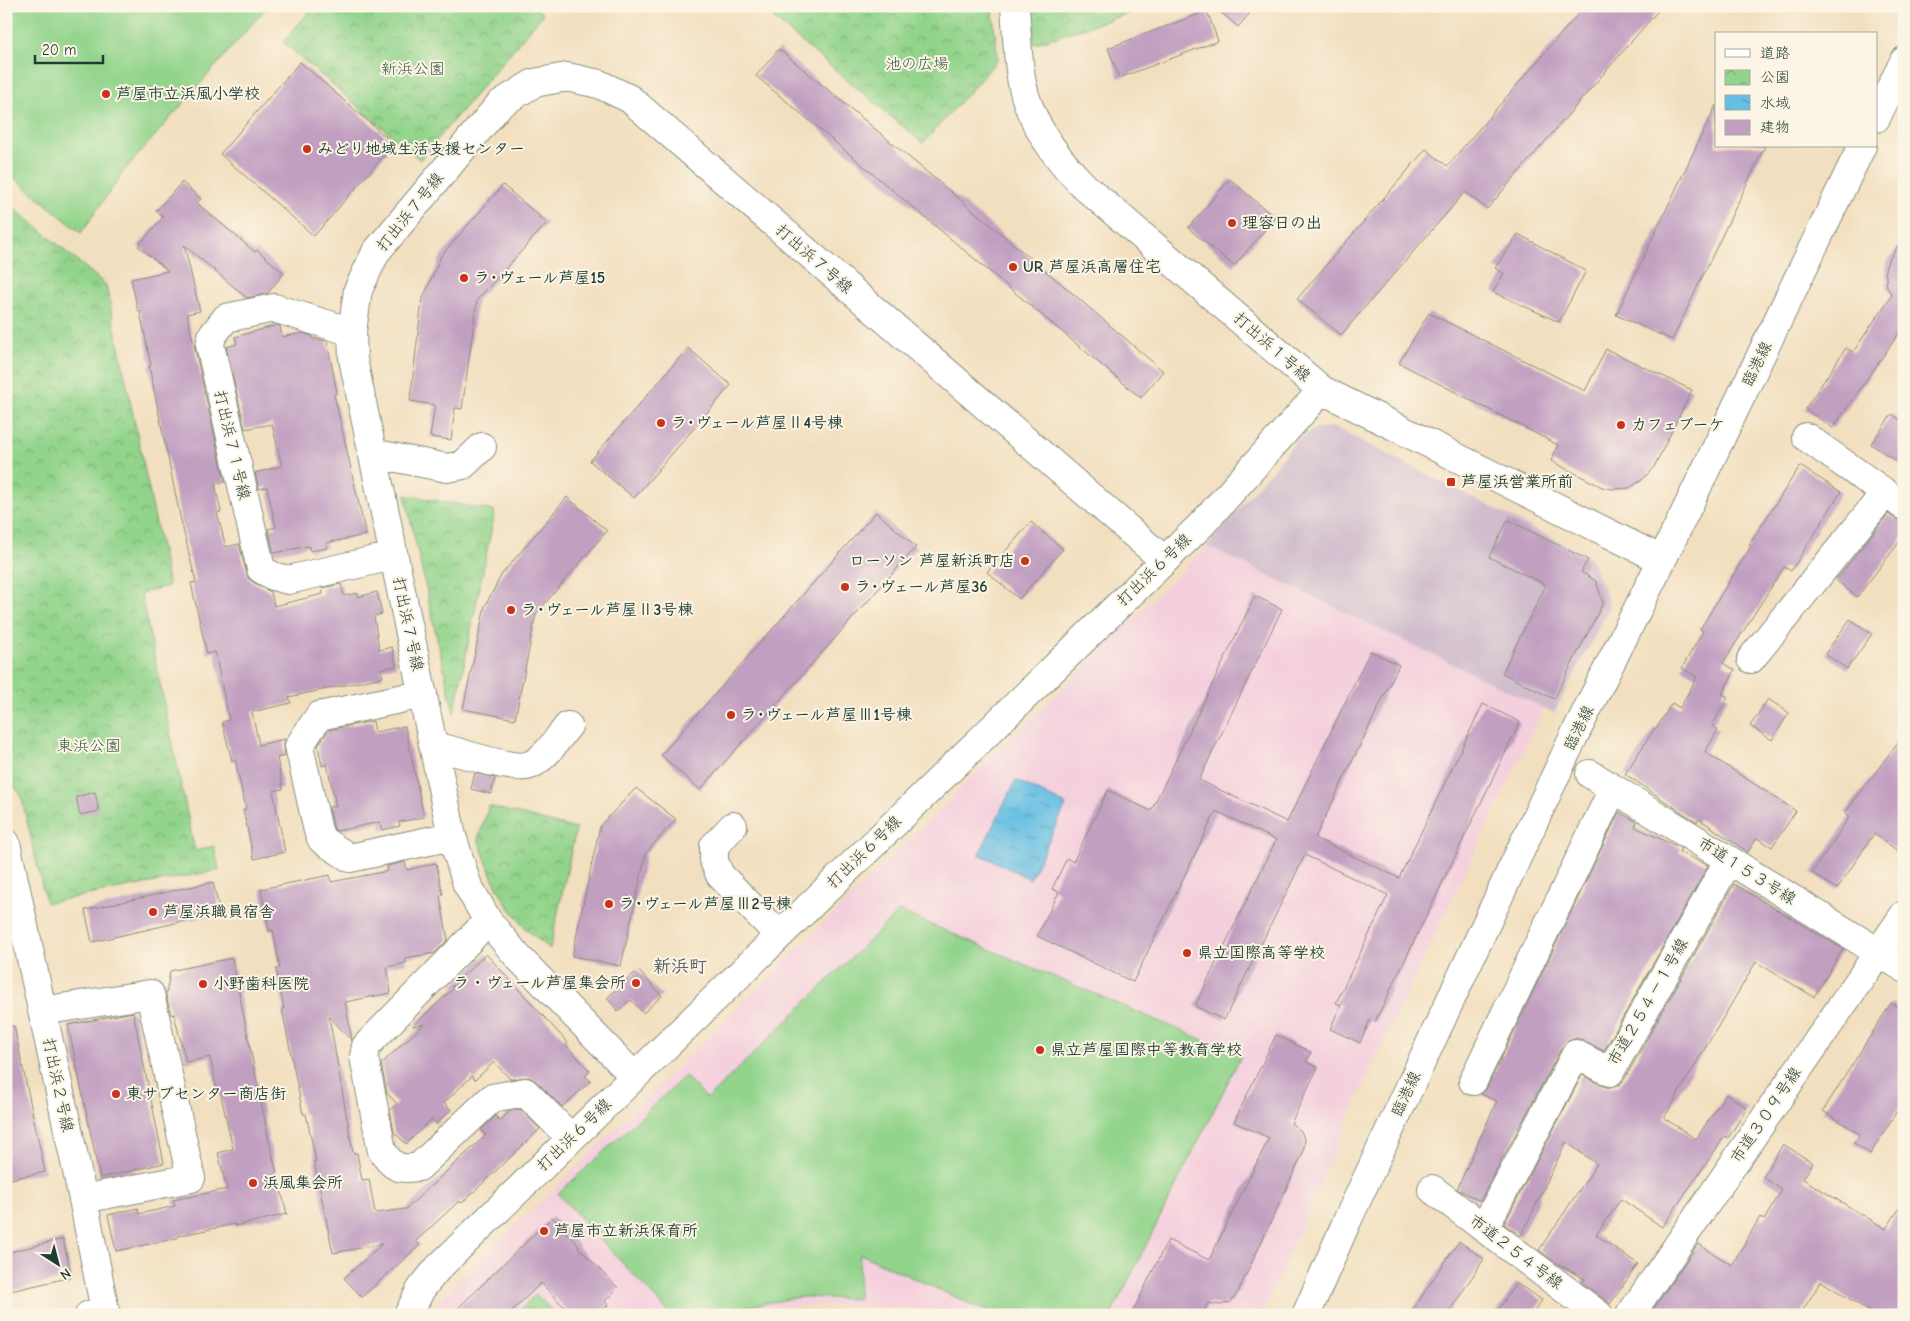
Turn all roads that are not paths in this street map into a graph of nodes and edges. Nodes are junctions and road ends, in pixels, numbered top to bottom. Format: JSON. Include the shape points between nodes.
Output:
{"nodes":[{"id":1,"x":1015,"y":6,"type":"edge"},
{"id":2,"x":1904,"y":61,"type":"edge"},
{"id":3,"x":1878,"y":114,"type":"edge"},
{"id":4,"x":1861,"y":148,"type":"edge"},
{"id":5,"x":352,"y":332,"type":"junction"},
{"id":6,"x":1322,"y":390,"type":"junction"},
{"id":7,"x":1806,"y":437,"type":"dead end"},
{"id":8,"x":482,"y":447,"type":"dead end"},
{"id":9,"x":372,"y":453,"type":"junction"},
{"id":10,"x":1894,"y":499,"type":"edge"},
{"id":11,"x":393,"y":556,"type":"junction"},
{"id":12,"x":1164,"y":560,"type":"junction"},
{"id":13,"x":1662,"y":560,"type":"junction"},
{"id":14,"x":1751,"y":659,"type":"dead end"},
{"id":15,"x":422,"y":694,"type":"junction"},
{"id":16,"x":568,"y":726,"type":"dead end"},
{"id":17,"x":433,"y":745,"type":"junction"},
{"id":18,"x":1590,"y":774,"type":"dead end"},
{"id":19,"x":1613,"y":788,"type":"junction"},
{"id":20,"x":733,"y":826,"type":"dead end"},
{"id":21,"x":452,"y":836,"type":"junction"},
{"id":22,"x":6,"y":843,"type":"edge"},
{"id":23,"x":1729,"y":860,"type":"junction"},
{"id":24,"x":13,"y":905,"type":"edge"},
{"id":25,"x":1904,"y":915,"type":"edge"},
{"id":26,"x":488,"y":921,"type":"junction"},
{"id":27,"x":779,"y":935,"type":"junction"},
{"id":28,"x":1878,"y":952,"type":"junction"},
{"id":29,"x":1904,"y":968,"type":"edge"},
{"id":30,"x":42,"y":1012,"type":"junction"},
{"id":31,"x":634,"y":1076,"type":"junction"},
{"id":32,"x":1473,"y":1081,"type":"dead end"},
{"id":33,"x":571,"y":1138,"type":"junction"},
{"id":34,"x":1432,"y":1189,"type":"dead end"},
{"id":35,"x":83,"y":1199,"type":"junction"},
{"id":36,"x":1484,"y":1228,"type":"junction"},
{"id":37,"x":100,"y":1313,"type":"edge"},
{"id":38,"x":408,"y":1315,"type":"edge"},
{"id":39,"x":1306,"y":1315,"type":"edge"},
{"id":40,"x":1599,"y":1315,"type":"edge"},
{"id":41,"x":1630,"y":1315,"type":"edge"}],
"edges":[{"from":1,"to":6,"type":"street","name":"打出浜１号線","via":[[1021,82],[1039,128],[1056,154],[1085,187]]},
{"from":2,"to":3,"type":"street"},
{"from":4,"to":13,"type":"street","name":"臨港線"},
{"from":5,"to":9,"type":"street","name":"打出浜７号線","via":[[353,359]]},
{"from":5,"to":11,"type":"street","name":"打出浜７１号線","via":[[274,308],[226,318],[212,336],[210,345],[261,569],[288,580]]},
{"from":5,"to":12,"type":"street","name":"打出浜７号線","via":[[358,290],[376,252],[500,104],[534,83],[567,77],[599,84],[630,100]]},
{"from":6,"to":12,"type":"street","name":"打出浜６号線","via":[[1203,524]]},
{"from":6,"to":13,"type":"street","name":"打出浜１号線"},
{"from":7,"to":10,"type":"street"},
{"from":8,"to":9,"type":"street","via":[[463,465],[447,468]]},
{"from":9,"to":11,"type":"street","name":"打出浜７号線"},
{"from":10,"to":14,"type":"street"},
{"from":11,"to":15,"type":"street","name":"打出浜７号線"},
{"from":12,"to":27,"type":"street","name":"打出浜６号線"},
{"from":13,"to":39,"type":"street","name":"臨港線","via":[[1570,745]]},
{"from":15,"to":17,"type":"street","name":"打出浜７号線"},
{"from":15,"to":21,"type":"street","via":[[319,716],[299,746],[322,840],[350,858]]},
{"from":16,"to":17,"type":"street","via":[[544,755],[530,765],[511,766]]},
{"from":17,"to":21,"type":"street","name":"打出浜７号線"},
{"from":18,"to":19,"type":"street","name":"市道１５３号線"},
{"from":19,"to":23,"type":"street","name":"市道１５３号線"},
{"from":19,"to":32,"type":"street"},
{"from":20,"to":27,"type":"street","via":[[714,846],[714,861],[720,875]]},
{"from":21,"to":26,"type":"street","name":"打出浜７号線","via":[[467,884]]},
{"from":22,"to":24,"type":"street","name":"打出浜２号線"},
{"from":23,"to":28,"type":"street","name":"市道１５３号線"},
{"from":23,"to":36,"type":"street","name":"市道２５４－１号線","via":[[1610,1072],[1576,1054]]},
{"from":24,"to":30,"type":"street","name":"打出浜２号線"},
{"from":25,"to":28,"type":"street","name":"市道３０９号線"},
{"from":26,"to":31,"type":"street","name":"打出浜７号線","via":[[518,957]]},
{"from":26,"to":33,"type":"street","via":[[366,1046],[364,1057],[382,1151],[391,1163],[403,1169],[419,1167],[492,1098],[525,1092]]},
{"from":27,"to":31,"type":"street","name":"打出浜６号線"},
{"from":28,"to":29,"type":"street","name":"市道１５３号線"},
{"from":28,"to":41,"type":"street","name":"市道３０９号線"},
{"from":30,"to":35,"type":"street","name":"打出浜２号線"},
{"from":30,"to":35,"type":"street","via":[[150,994],[192,1178]]},
{"from":31,"to":33,"type":"street","name":"打出浜６号線"},
{"from":33,"to":38,"type":"street","name":"打出浜６号線","via":[[438,1268],[421,1289]]},
{"from":34,"to":36,"type":"street","name":"市道２５４号線"},
{"from":35,"to":37,"type":"street","name":"打出浜２号線"},
{"from":36,"to":40,"type":"street","name":"市道２５４号線"}]}
